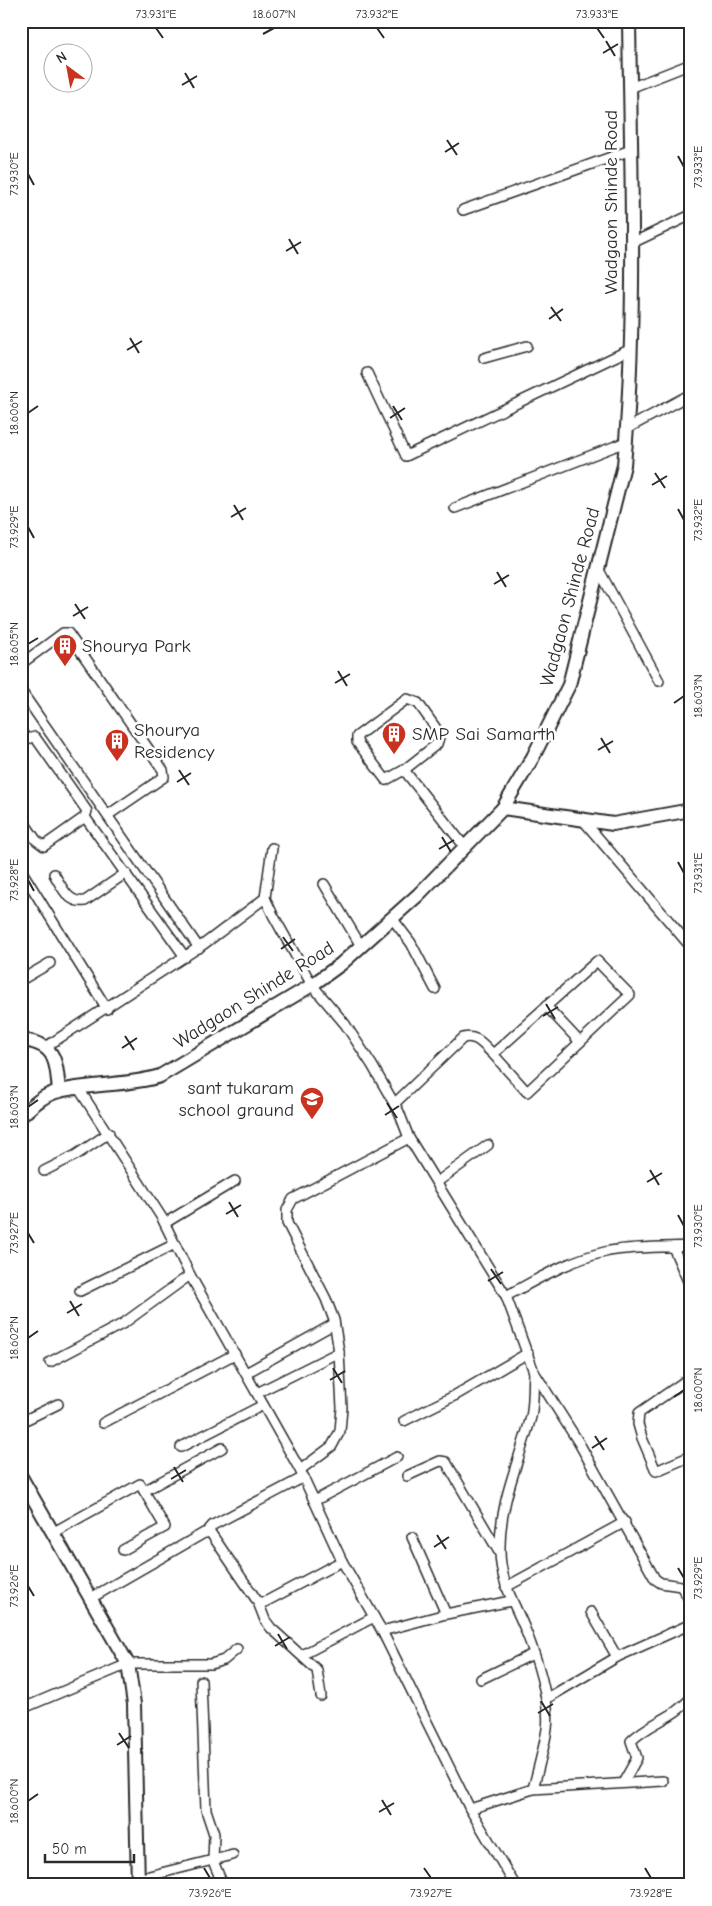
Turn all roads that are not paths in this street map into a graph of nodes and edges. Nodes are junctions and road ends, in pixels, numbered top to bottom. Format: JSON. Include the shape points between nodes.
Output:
{"nodes":[{"id":1,"x":629,"y":21,"type":"edge"},
{"id":2,"x":691,"y":64,"type":"edge"},
{"id":3,"x":630,"y":88,"type":"junction"},
{"id":4,"x":631,"y":150,"type":"junction"},
{"id":5,"x":463,"y":210,"type":"dead end"},
{"id":6,"x":691,"y":215,"type":"edge"},
{"id":7,"x":632,"y":243,"type":"junction"},
{"id":8,"x":528,"y":346,"type":"dead end"},
{"id":9,"x":629,"y":350,"type":"junction"},
{"id":10,"x":484,"y":358,"type":"dead end"},
{"id":11,"x":367,"y":373,"type":"dead end"},
{"id":12,"x":691,"y":394,"type":"edge"},
{"id":13,"x":628,"y":428,"type":"junction"},
{"id":14,"x":626,"y":442,"type":"junction"},
{"id":15,"x":455,"y":508,"type":"dead end"},
{"id":16,"x":599,"y":570,"type":"junction"},
{"id":17,"x":21,"y":664,"type":"edge"},
{"id":18,"x":659,"y":681,"type":"dead end"},
{"id":19,"x":21,"y":691,"type":"edge"},
{"id":20,"x":23,"y":738,"type":"edge"},
{"id":21,"x":404,"y":770,"type":"junction"},
{"id":22,"x":503,"y":808,"type":"junction"},
{"id":23,"x":691,"y":810,"type":"edge"},
{"id":24,"x":108,"y":816,"type":"junction"},
{"id":25,"x":85,"y":817,"type":"junction"},
{"id":26,"x":21,"y":818,"type":"edge"},
{"id":27,"x":583,"y":820,"type":"junction"},
{"id":28,"x":465,"y":847,"type":"junction"},
{"id":29,"x":272,"y":848,"type":"dead end"},
{"id":30,"x":21,"y":870,"type":"edge"},
{"id":31,"x":126,"y":873,"type":"junction"},
{"id":32,"x":54,"y":874,"type":"dead end"},
{"id":33,"x":324,"y":884,"type":"dead end"},
{"id":34,"x":265,"y":898,"type":"junction"},
{"id":35,"x":392,"y":918,"type":"junction"},
{"id":36,"x":361,"y":946,"type":"junction"},
{"id":37,"x":691,"y":947,"type":"edge"},
{"id":38,"x":199,"y":948,"type":"junction"},
{"id":39,"x":186,"y":957,"type":"junction"},
{"id":40,"x":50,"y":963,"type":"dead end"},
{"id":41,"x":21,"y":980,"type":"edge"},
{"id":42,"x":312,"y":985,"type":"junction"},
{"id":43,"x":435,"y":989,"type":"dead end"},
{"id":44,"x":546,"y":1006,"type":"junction"},
{"id":45,"x":107,"y":1009,"type":"junction"},
{"id":46,"x":21,"y":1040,"type":"edge"},
{"id":47,"x":580,"y":1042,"type":"junction"},
{"id":48,"x":47,"y":1046,"type":"junction"},
{"id":49,"x":493,"y":1054,"type":"junction"},
{"id":50,"x":79,"y":1089,"type":"junction"},
{"id":51,"x":59,"y":1091,"type":"junction"},
{"id":52,"x":394,"y":1104,"type":"junction"},
{"id":53,"x":21,"y":1116,"type":"edge"},
{"id":54,"x":109,"y":1133,"type":"junction"},
{"id":55,"x":409,"y":1138,"type":"junction"},
{"id":56,"x":488,"y":1145,"type":"dead end"},
{"id":57,"x":44,"y":1171,"type":"dead end"},
{"id":58,"x":235,"y":1181,"type":"dead end"},
{"id":59,"x":436,"y":1182,"type":"junction"},
{"id":60,"x":164,"y":1223,"type":"junction"},
{"id":61,"x":175,"y":1244,"type":"junction"},
{"id":62,"x":691,"y":1246,"type":"edge"},
{"id":63,"x":673,"y":1248,"type":"junction"},
{"id":64,"x":190,"y":1275,"type":"junction"},
{"id":65,"x":691,"y":1288,"type":"edge"},
{"id":66,"x":80,"y":1292,"type":"dead end"},
{"id":67,"x":506,"y":1296,"type":"junction"},
{"id":68,"x":334,"y":1324,"type":"junction"},
{"id":69,"x":339,"y":1352,"type":"junction"},
{"id":70,"x":528,"y":1353,"type":"junction"},
{"id":71,"x":235,"y":1354,"type":"junction"},
{"id":72,"x":50,"y":1362,"type":"dead end"},
{"id":73,"x":534,"y":1372,"type":"junction"},
{"id":74,"x":246,"y":1373,"type":"junction"},
{"id":75,"x":691,"y":1377,"type":"edge"},
{"id":76,"x":257,"y":1393,"type":"junction"},
{"id":77,"x":58,"y":1404,"type":"dead end"},
{"id":78,"x":264,"y":1405,"type":"junction"},
{"id":79,"x":404,"y":1421,"type":"dead end"},
{"id":80,"x":21,"y":1422,"type":"edge"},
{"id":81,"x":104,"y":1423,"type":"dead end"},
{"id":82,"x":181,"y":1447,"type":"dead end"},
{"id":83,"x":222,"y":1448,"type":"dead end"},
{"id":84,"x":691,"y":1456,"type":"edge"},
{"id":85,"x":396,"y":1457,"type":"dead end"},
{"id":86,"x":302,"y":1473,"type":"junction"},
{"id":87,"x":407,"y":1476,"type":"dead end"},
{"id":88,"x":21,"y":1477,"type":"edge"},
{"id":89,"x":144,"y":1491,"type":"junction"},
{"id":90,"x":314,"y":1500,"type":"junction"},
{"id":91,"x":625,"y":1522,"type":"junction"},
{"id":92,"x":54,"y":1532,"type":"junction"},
{"id":93,"x":206,"y":1533,"type":"junction"},
{"id":94,"x":412,"y":1537,"type":"dead end"},
{"id":95,"x":123,"y":1550,"type":"dead end"},
{"id":96,"x":500,"y":1553,"type":"junction"},
{"id":97,"x":342,"y":1560,"type":"junction"},
{"id":98,"x":506,"y":1587,"type":"junction"},
{"id":99,"x":91,"y":1598,"type":"junction"},
{"id":100,"x":511,"y":1601,"type":"junction"},
{"id":101,"x":258,"y":1602,"type":"junction"},
{"id":102,"x":691,"y":1602,"type":"edge"},
{"id":103,"x":591,"y":1612,"type":"dead end"},
{"id":104,"x":446,"y":1614,"type":"junction"},
{"id":105,"x":374,"y":1617,"type":"junction"},
{"id":106,"x":691,"y":1624,"type":"edge"},
{"id":107,"x":382,"y":1631,"type":"junction"},
{"id":108,"x":237,"y":1649,"type":"dead end"},
{"id":109,"x":302,"y":1654,"type":"junction"},
{"id":110,"x":533,"y":1654,"type":"junction"},
{"id":111,"x":617,"y":1657,"type":"junction"},
{"id":112,"x":128,"y":1664,"type":"junction"},
{"id":113,"x":481,"y":1679,"type":"dead end"},
{"id":114,"x":201,"y":1681,"type":"dead end"},
{"id":115,"x":321,"y":1696,"type":"dead end"},
{"id":116,"x":691,"y":1698,"type":"edge"},
{"id":117,"x":546,"y":1700,"type":"junction"},
{"id":118,"x":21,"y":1709,"type":"edge"},
{"id":119,"x":663,"y":1781,"type":"dead end"},
{"id":120,"x":623,"y":1783,"type":"junction"},
{"id":121,"x":533,"y":1789,"type":"junction"},
{"id":122,"x":470,"y":1809,"type":"junction"},
{"id":123,"x":233,"y":1856,"type":"dead end"},
{"id":124,"x":213,"y":1862,"type":"junction"},
{"id":125,"x":137,"y":1882,"type":"edge"},
{"id":126,"x":223,"y":1885,"type":"edge"},
{"id":127,"x":515,"y":1885,"type":"edge"}],
"edges":[{"from":1,"to":3,"type":"street","name":"Wadgaon Shinde Road"},
{"from":2,"to":3,"type":"street"},
{"from":3,"to":4,"type":"street","name":"Wadgaon Shinde Road"},
{"from":4,"to":5,"type":"street"},
{"from":4,"to":7,"type":"street","name":"Wadgaon Shinde Road"},
{"from":6,"to":7,"type":"street"},
{"from":7,"to":9,"type":"street","name":"Wadgaon Shinde Road"},
{"from":8,"to":10,"type":"street"},
{"from":9,"to":11,"type":"street","via":[[406,456]]},
{"from":9,"to":13,"type":"street","name":"Wadgaon Shinde Road"},
{"from":12,"to":13,"type":"street"},
{"from":13,"to":14,"type":"street","name":"Wadgaon Shinde Road"},
{"from":14,"to":15,"type":"street"},
{"from":14,"to":16,"type":"street","name":"Wadgaon Shinde Road","via":[[624,465]]},
{"from":16,"to":18,"type":"street"},
{"from":16,"to":22,"type":"street","name":"Wadgaon Shinde Road","via":[[569,685]]},
{"from":17,"to":24,"type":"street","via":[[63,632],[68,633],[163,770],[161,780]]},
{"from":19,"to":24,"type":"street"},
{"from":20,"to":25,"type":"street","via":[[35,736],[84,805]]},
{"from":21,"to":21,"type":"street","via":[[386,780],[356,739],[407,699],[418,703],[440,734],[437,744]]},
{"from":21,"to":28,"type":"street"},
{"from":22,"to":27,"type":"street"},
{"from":22,"to":28,"type":"street","name":"Wadgaon Shinde Road"},
{"from":23,"to":27,"type":"street","via":[[613,824]]},
{"from":24,"to":38,"type":"street"},
{"from":25,"to":26,"type":"street","via":[[44,846],[39,844]]},
{"from":25,"to":31,"type":"street"},
{"from":27,"to":37,"type":"street"},
{"from":28,"to":35,"type":"street","name":"Wadgaon Shinde Road"},
{"from":29,"to":34,"type":"street"},
{"from":30,"to":45,"type":"street"},
{"from":31,"to":32,"type":"street","via":[[77,902],[71,900]]},
{"from":31,"to":39,"type":"street"},
{"from":33,"to":36,"type":"street"},
{"from":34,"to":38,"type":"street"},
{"from":34,"to":42,"type":"street"},
{"from":35,"to":36,"type":"street","name":"Wadgaon Shinde Road"},
{"from":35,"to":43,"type":"street"},
{"from":36,"to":42,"type":"street","name":"Wadgaon Shinde Road"},
{"from":38,"to":39,"type":"street"},
{"from":39,"to":45,"type":"street"},
{"from":40,"to":41,"type":"street"},
{"from":42,"to":50,"type":"street","name":"Wadgaon Shinde Road","via":[[160,1076]]},
{"from":42,"to":52,"type":"street","via":[[345,1024]]},
{"from":44,"to":47,"type":"street"},
{"from":44,"to":47,"type":"street","via":[[597,961],[630,995]]},
{"from":44,"to":49,"type":"street"},
{"from":45,"to":48,"type":"street"},
{"from":46,"to":48,"type":"street"},
{"from":47,"to":49,"type":"street","via":[[527,1092]]},
{"from":48,"to":51,"type":"street","via":[[52,1054]]},
{"from":49,"to":52,"type":"street","via":[[476,1038],[463,1038]]},
{"from":50,"to":51,"type":"street","name":"Wadgaon Shinde Road"},
{"from":50,"to":54,"type":"street"},
{"from":51,"to":53,"type":"street","via":[[37,1102]]},
{"from":52,"to":55,"type":"street"},
{"from":54,"to":57,"type":"street"},
{"from":54,"to":60,"type":"street"},
{"from":55,"to":59,"type":"street"},
{"from":55,"to":68,"type":"street","via":[[293,1199],[287,1210],[287,1223],[326,1299]]},
{"from":56,"to":59,"type":"street"},
{"from":58,"to":60,"type":"street"},
{"from":59,"to":67,"type":"street"},
{"from":60,"to":61,"type":"street"},
{"from":61,"to":64,"type":"street"},
{"from":61,"to":66,"type":"street"},
{"from":62,"to":63,"type":"street"},
{"from":63,"to":65,"type":"street"},
{"from":63,"to":67,"type":"street","via":[[605,1252],[555,1270]]},
{"from":64,"to":71,"type":"street"},
{"from":64,"to":72,"type":"street","via":[[124,1323]]},
{"from":67,"to":70,"type":"street"},
{"from":68,"to":69,"type":"street"},
{"from":68,"to":74,"type":"street"},
{"from":69,"to":76,"type":"street"},
{"from":69,"to":86,"type":"street","via":[[340,1431],[332,1446]]},
{"from":70,"to":73,"type":"street"},
{"from":70,"to":79,"type":"street"},
{"from":71,"to":74,"type":"street"},
{"from":71,"to":81,"type":"street"},
{"from":73,"to":91,"type":"street"},
{"from":73,"to":96,"type":"street","via":[[531,1415],[519,1459],[508,1484]]},
{"from":74,"to":76,"type":"street"},
{"from":75,"to":84,"type":"street","via":[[639,1413],[638,1424],[656,1471]]},
{"from":76,"to":78,"type":"street"},
{"from":77,"to":80,"type":"street"},
{"from":78,"to":82,"type":"street"},
{"from":78,"to":86,"type":"street"},
{"from":83,"to":89,"type":"street"},
{"from":85,"to":90,"type":"street"},
{"from":86,"to":90,"type":"street"},
{"from":86,"to":93,"type":"street","via":[[213,1525]]},
{"from":87,"to":96,"type":"street","via":[[440,1461],[446,1462]]},
{"from":88,"to":92,"type":"street"},
{"from":89,"to":92,"type":"street","via":[[140,1484]]},
{"from":89,"to":95,"type":"street","via":[[165,1527]]},
{"from":90,"to":97,"type":"street"},
{"from":91,"to":98,"type":"street"},
{"from":91,"to":102,"type":"street","via":[[655,1579],[680,1586]]},
{"from":92,"to":99,"type":"street"},
{"from":93,"to":99,"type":"street"},
{"from":93,"to":101,"type":"street","via":[[210,1532],[216,1538]]},
{"from":94,"to":104,"type":"street"},
{"from":96,"to":98,"type":"street"},
{"from":97,"to":101,"type":"street","via":[[265,1602]]},
{"from":97,"to":105,"type":"street"},
{"from":98,"to":100,"type":"street"},
{"from":99,"to":112,"type":"street"},
{"from":100,"to":104,"type":"street"},
{"from":100,"to":110,"type":"street"},
{"from":101,"to":109,"type":"street","via":[[265,1620]]},
{"from":103,"to":111,"type":"street"},
{"from":104,"to":107,"type":"street"},
{"from":105,"to":107,"type":"street"},
{"from":105,"to":109,"type":"street"},
{"from":106,"to":111,"type":"street"},
{"from":107,"to":122,"type":"street"},
{"from":108,"to":112,"type":"street","via":[[224,1660],[211,1664]]},
{"from":109,"to":115,"type":"street","via":[[317,1670]]},
{"from":110,"to":113,"type":"street"},
{"from":110,"to":117,"type":"street"},
{"from":111,"to":117,"type":"street"},
{"from":112,"to":118,"type":"street"},
{"from":112,"to":125,"type":"street","via":[[134,1704]]},
{"from":114,"to":124,"type":"street","via":[[206,1810],[214,1834]]},
{"from":116,"to":120,"type":"street","via":[[670,1717],[631,1741],[637,1758]]},
{"from":117,"to":121,"type":"street","via":[[547,1728]]},
{"from":119,"to":120,"type":"street"},
{"from":120,"to":121,"type":"street"},
{"from":121,"to":122,"type":"street"},
{"from":122,"to":127,"type":"street"},
{"from":123,"to":124,"type":"street"},
{"from":124,"to":125,"type":"street"},
{"from":124,"to":126,"type":"street"}]}
